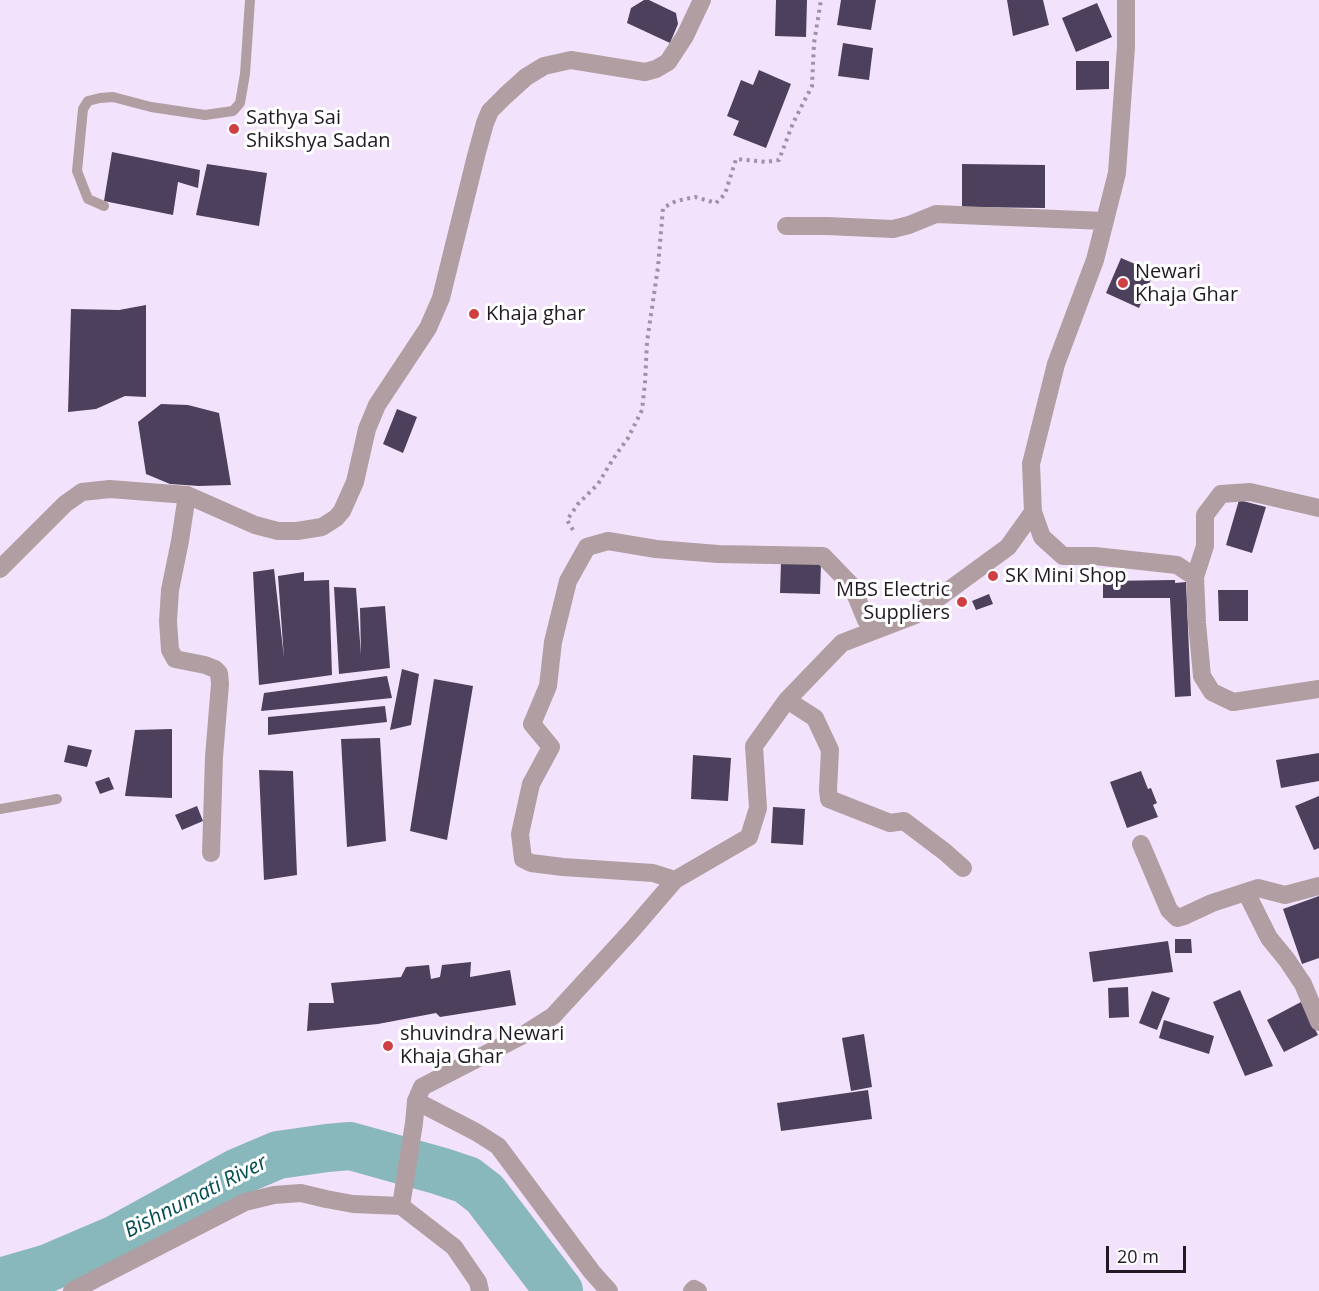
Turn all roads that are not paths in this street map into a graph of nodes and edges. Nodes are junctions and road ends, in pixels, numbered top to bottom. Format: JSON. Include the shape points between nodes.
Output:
{"nodes":[{"id":1,"x":250,"y":0,"type":"edge"},
{"id":2,"x":702,"y":0,"type":"edge"},
{"id":3,"x":1126,"y":0,"type":"edge"},
{"id":4,"x":104,"y":206,"type":"dead end"},
{"id":5,"x":1105,"y":221,"type":"junction"},
{"id":6,"x":786,"y":226,"type":"dead end"},
{"id":7,"x":187,"y":495,"type":"junction"},
{"id":8,"x":1319,"y":508,"type":"edge"},
{"id":9,"x":1033,"y":512,"type":"junction"},
{"id":10,"x":0,"y":569,"type":"edge"},
{"id":11,"x":1195,"y":577,"type":"junction"},
{"id":12,"x":873,"y":631,"type":"junction"},
{"id":13,"x":1319,"y":689,"type":"edge"},
{"id":14,"x":787,"y":700,"type":"junction"},
{"id":15,"x":57,"y":799,"type":"dead end"},
{"id":16,"x":0,"y":809,"type":"edge"},
{"id":17,"x":1141,"y":844,"type":"dead end"},
{"id":18,"x":212,"y":853,"type":"dead end"},
{"id":19,"x":963,"y":868,"type":"dead end"},
{"id":20,"x":675,"y":880,"type":"junction"},
{"id":21,"x":1319,"y":886,"type":"edge"},
{"id":22,"x":1245,"y":892,"type":"junction"},
{"id":23,"x":1319,"y":1022,"type":"edge"},
{"id":24,"x":416,"y":1101,"type":"junction"},
{"id":25,"x":401,"y":1206,"type":"junction"},
{"id":26,"x":72,"y":1291,"type":"edge"},
{"id":27,"x":480,"y":1291,"type":"edge"},
{"id":28,"x":609,"y":1291,"type":"edge"},
{"id":29,"x":692,"y":1291,"type":"edge"},
{"id":30,"x":698,"y":1291,"type":"edge"}],
"edges":[{"from":1,"to":4,"type":"lane","via":[[240,104],[233,111],[206,115],[113,97],[88,102],[83,109],[77,171],[88,199]]},
{"from":2,"to":7,"type":"street","via":[[668,62],[656,69],[645,72],[572,60],[544,66],[526,77],[490,111],[441,298],[428,328],[377,405],[367,429],[355,482],[336,518],[322,527],[278,531]]},
{"from":3,"to":5,"type":"street","via":[[1117,173]]},
{"from":5,"to":6,"type":"street","via":[[936,214],[893,229]]},
{"from":5,"to":9,"type":"street","via":[[1095,260],[1056,364],[1031,464]]},
{"from":7,"to":10,"type":"street","via":[[110,489],[82,492]]},
{"from":7,"to":18,"type":"street","via":[[170,590],[170,650],[175,659],[205,665],[219,673]]},
{"from":8,"to":11,"type":"street","via":[[1250,492],[1221,494],[1205,515],[1205,546]]},
{"from":9,"to":11,"type":"street","via":[[1042,537],[1063,556],[1177,565]]},
{"from":9,"to":12,"type":"street","via":[[1008,546],[915,615]]},
{"from":11,"to":13,"type":"street","via":[[1202,676],[1212,692],[1233,702]]},
{"from":12,"to":14,"type":"street","via":[[842,643]]},
{"from":12,"to":20,"type":"street","via":[[852,586],[823,556],[718,554],[608,541],[587,547],[568,581],[553,642],[548,686],[532,724],[551,747],[531,784],[520,834],[523,859],[562,867],[653,873]]},
{"from":14,"to":19,"type":"street","via":[[815,718],[830,750],[829,800],[890,823],[904,821]]},
{"from":14,"to":20,"type":"street","via":[[754,746],[758,808],[749,837]]},
{"from":15,"to":16,"type":"lane"},
{"from":17,"to":22,"type":"street","via":[[1169,910],[1178,918]]},
{"from":20,"to":24,"type":"street","via":[[553,1016],[422,1088]]},
{"from":21,"to":22,"type":"street","via":[[1285,895],[1258,888]]},
{"from":22,"to":23,"type":"street","via":[[1269,938],[1303,984]]},
{"from":24,"to":25,"type":"street"},
{"from":24,"to":28,"type":"street","via":[[498,1146]]},
{"from":25,"to":26,"type":"street","via":[[353,1203],[301,1193],[245,1202]]},
{"from":25,"to":27,"type":"street","via":[[454,1247]]},
{"from":29,"to":30,"type":"street"}]}
